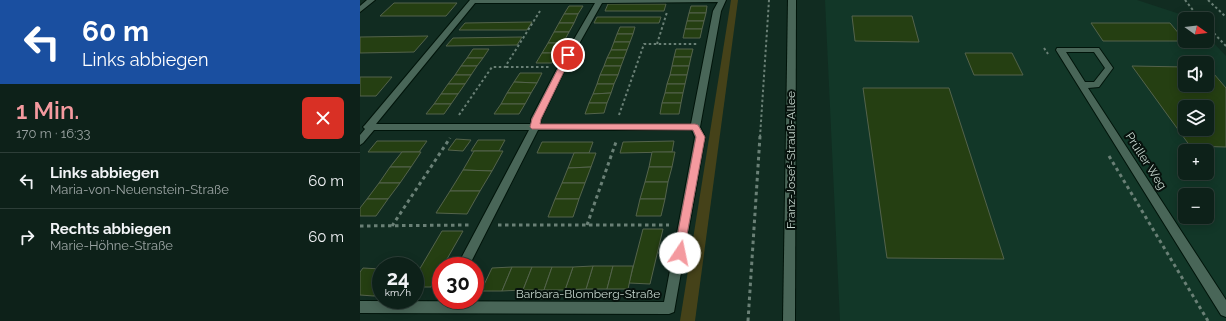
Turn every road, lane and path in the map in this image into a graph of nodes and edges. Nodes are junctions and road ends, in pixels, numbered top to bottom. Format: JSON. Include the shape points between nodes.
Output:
{"nodes":[{"id":1,"x":371,"y":0,"type":"edge"},
{"id":2,"x":477,"y":0,"type":"edge"},
{"id":3,"x":599,"y":0,"type":"edge"},
{"id":4,"x":670,"y":0,"type":"edge"},
{"id":5,"x":722,"y":0,"type":"edge"},
{"id":6,"x":769,"y":0,"type":"edge"},
{"id":7,"x":792,"y":0,"type":"edge"},
{"id":8,"x":1185,"y":0,"type":"edge"},
{"id":9,"x":1208,"y":0,"type":"edge"},
{"id":10,"x":547,"y":1,"type":"edge"},
{"id":11,"x":360,"y":10,"type":"edge"},
{"id":12,"x":1194,"y":12,"type":"edge"},
{"id":13,"x":1226,"y":17,"type":"edge"},
{"id":14,"x":1214,"y":33,"type":"edge"},
{"id":15,"x":657,"y":44,"type":"junction"},
{"id":16,"x":711,"y":44,"type":"junction"},
{"id":17,"x":1226,"y":46,"type":"edge"},
{"id":18,"x":1044,"y":48,"type":"dead end"},
{"id":19,"x":1048,"y":54,"type":"dead end"},
{"id":20,"x":505,"y":67,"type":"junction"},
{"id":21,"x":562,"y":67,"type":"junction"},
{"id":22,"x":1082,"y":85,"type":"junction"},
{"id":23,"x":372,"y":127,"type":"junction"},
{"id":24,"x":454,"y":127,"type":"junction"},
{"id":25,"x":535,"y":127,"type":"junction"},
{"id":26,"x":618,"y":127,"type":"junction"},
{"id":27,"x":695,"y":127,"type":"junction"},
{"id":28,"x":360,"y":142,"type":"edge"},
{"id":29,"x":1105,"y":149,"type":"dead end"},
{"id":30,"x":484,"y":225,"type":"junction"},
{"id":31,"x":587,"y":225,"type":"junction"},
{"id":32,"x":685,"y":225,"type":"junction"},
{"id":33,"x":360,"y":226,"type":"edge"},
{"id":34,"x":392,"y":226,"type":"junction"},
{"id":35,"x":468,"y":257,"type":"edge"},
{"id":36,"x":432,"y":304,"type":"edge"},
{"id":37,"x":484,"y":305,"type":"edge"},
{"id":38,"x":360,"y":307,"type":"edge"},
{"id":39,"x":1226,"y":311,"type":"edge"},
{"id":40,"x":748,"y":321,"type":"edge"},
{"id":41,"x":789,"y":321,"type":"edge"},
{"id":42,"x":1208,"y":321,"type":"edge"}],
"edges":[{"from":1,"to":11,"type":"street"},
{"from":2,"to":10,"type":"street"},
{"from":2,"to":23,"type":"street","via":[[473,1],[368,127]]},
{"from":3,"to":4,"type":"street"},
{"from":3,"to":10,"type":"street"},
{"from":3,"to":21,"type":"street"},
{"from":4,"to":5,"type":"street"},
{"from":4,"to":15,"type":"path"},
{"from":5,"to":16,"type":"street","name":"Barbara-Blomberg-Straße","via":[[717,11]]},
{"from":6,"to":40,"type":"path"},
{"from":7,"to":41,"type":"street","name":"Franz-Josef-Strauß-Allee"},
{"from":8,"to":12,"type":"path"},
{"from":9,"to":13,"type":"path"},
{"from":10,"to":20,"type":"path"},
{"from":14,"to":17,"type":"path"},
{"from":15,"to":16,"type":"path"},
{"from":15,"to":26,"type":"path","via":[[644,44]]},
{"from":16,"to":27,"type":"street","name":"Barbara-Blomberg-Straße"},
{"from":18,"to":19,"type":"path"},
{"from":20,"to":21,"type":"path"},
{"from":20,"to":24,"type":"path","via":[[492,67]]},
{"from":21,"to":25,"type":"street","via":[[536,119]]},
{"from":22,"to":22,"type":"street","name":"Prüller Weg","via":[[1096,85],[1109,68],[1096,50],[1060,50]]},
{"from":22,"to":39,"type":"street","name":"Prüller Weg"},
{"from":23,"to":24,"type":"street"},
{"from":23,"to":28,"type":"street"},
{"from":24,"to":25,"type":"street"},
{"from":24,"to":34,"type":"path"},
{"from":25,"to":26,"type":"street"},
{"from":25,"to":30,"type":"street"},
{"from":26,"to":27,"type":"street"},
{"from":26,"to":31,"type":"path"},
{"from":27,"to":32,"type":"street","name":"Barbara-Blomberg-Straße","via":[[700,137]]},
{"from":29,"to":42,"type":"path"},
{"from":30,"to":31,"type":"path"},
{"from":30,"to":34,"type":"path"},
{"from":30,"to":35,"type":"street"},
{"from":31,"to":32,"type":"path"},
{"from":32,"to":37,"type":"street","name":"Barbara-Blomberg-Straße","via":[[669,308]]},
{"from":33,"to":34,"type":"path"},
{"from":36,"to":38,"type":"street","name":"Barbara-Blomberg-Straße"}]}
